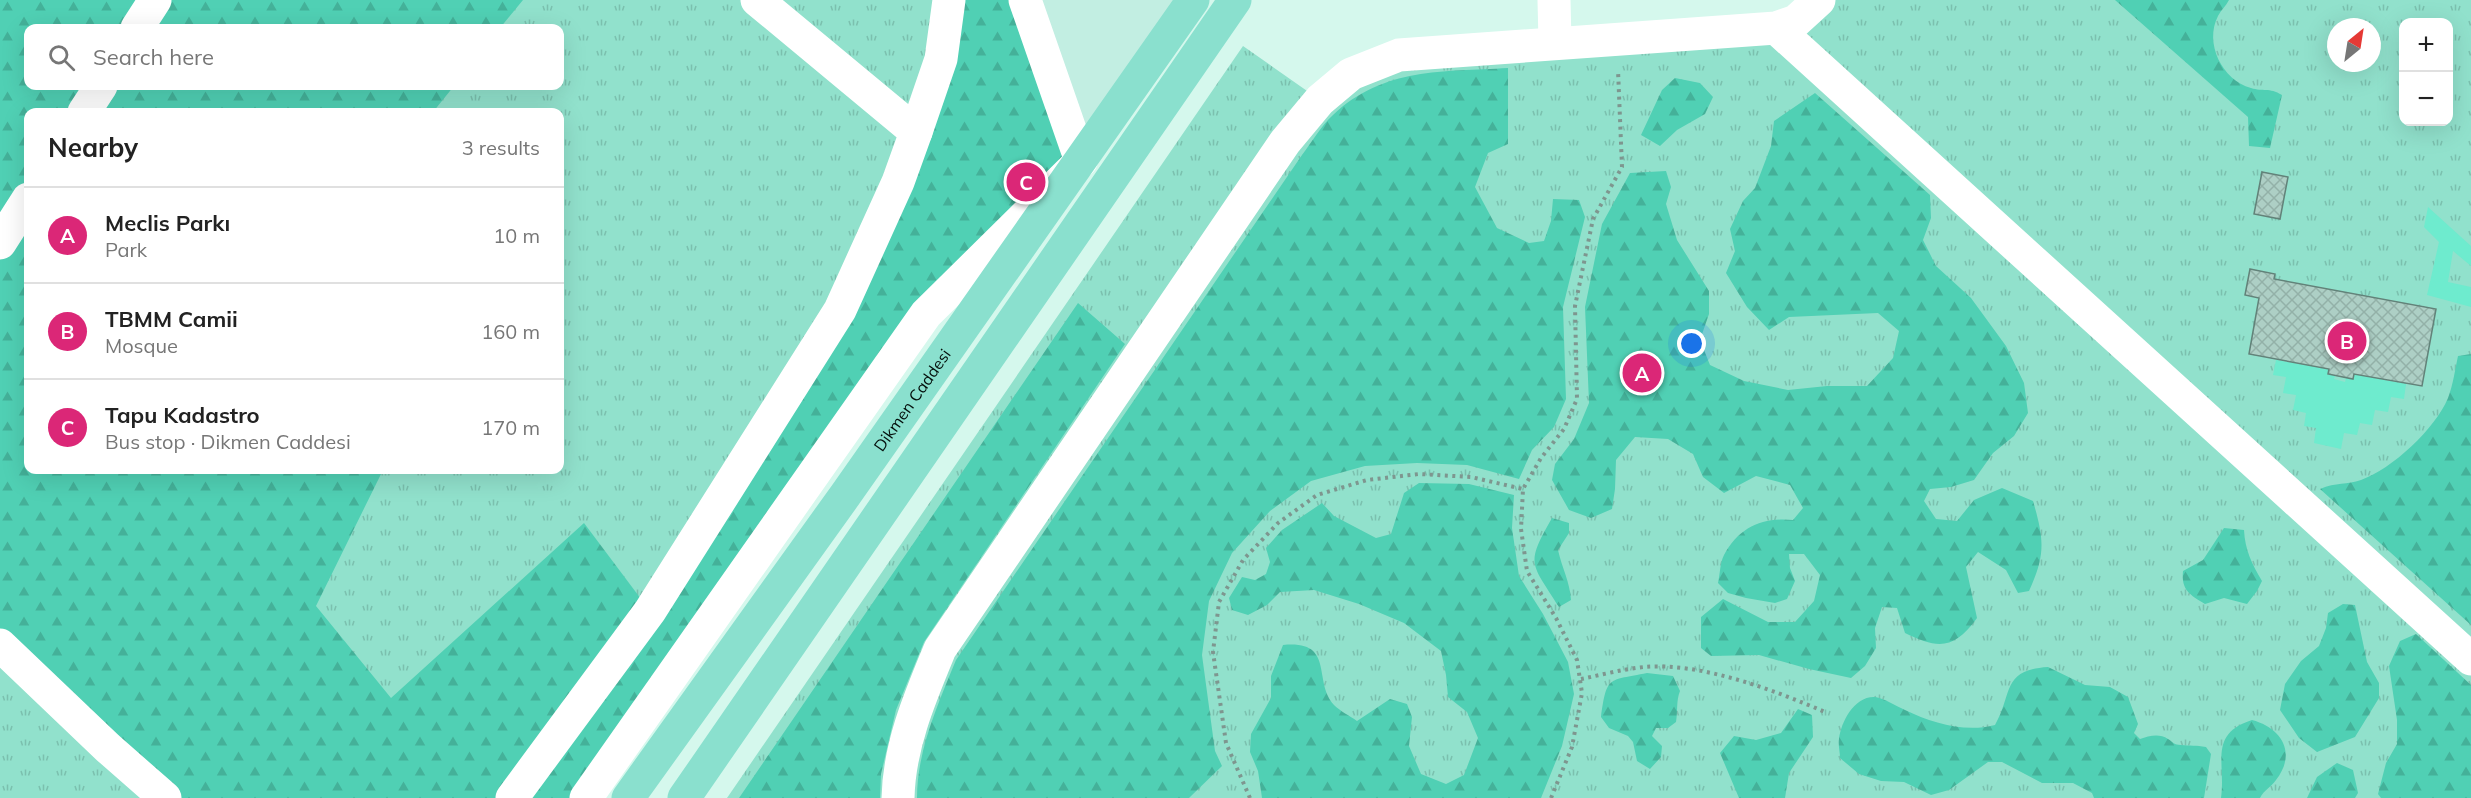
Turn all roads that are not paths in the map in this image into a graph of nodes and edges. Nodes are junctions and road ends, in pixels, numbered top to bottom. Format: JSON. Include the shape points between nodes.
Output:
{"nodes":[{"id":1,"x":155,"y":0,"type":"edge"},
{"id":2,"x":757,"y":0,"type":"edge"},
{"id":3,"x":950,"y":0,"type":"edge"},
{"id":4,"x":1025,"y":0,"type":"edge"},
{"id":5,"x":1193,"y":0,"type":"edge"},
{"id":6,"x":1235,"y":0,"type":"edge"},
{"id":7,"x":1554,"y":0,"type":"edge"},
{"id":8,"x":1819,"y":0,"type":"edge"},
{"id":9,"x":140,"y":24,"type":"edge"},
{"id":10,"x":1776,"y":28,"type":"junction"},
{"id":11,"x":1555,"y":42,"type":"junction"},
{"id":12,"x":98,"y":90,"type":"edge"},
{"id":13,"x":87,"y":108,"type":"edge"},
{"id":14,"x":916,"y":132,"type":"junction"},
{"id":15,"x":1081,"y":161,"type":"junction"},
{"id":16,"x":24,"y":205,"type":"edge"},
{"id":17,"x":0,"y":243,"type":"edge"},
{"id":18,"x":0,"y":645,"type":"edge"},
{"id":19,"x":2471,"y":659,"type":"edge"},
{"id":20,"x":165,"y":798,"type":"edge"},
{"id":21,"x":512,"y":798,"type":"edge"},
{"id":22,"x":586,"y":798,"type":"edge"},
{"id":23,"x":628,"y":798,"type":"edge"},
{"id":24,"x":684,"y":798,"type":"edge"},
{"id":25,"x":898,"y":798,"type":"edge"}],
"edges":[{"from":1,"to":9,"type":"lane"},
{"from":2,"to":14,"type":"lane"},
{"from":3,"to":14,"type":"lane","via":[[941,59]]},
{"from":4,"to":15,"type":"lane"},
{"from":5,"to":15,"type":"main road","name":"Dikmen Caddesi"},
{"from":6,"to":24,"type":"main road"},
{"from":7,"to":11,"type":"lane"},
{"from":8,"to":10,"type":"lane","via":[[1796,21]]},
{"from":10,"to":11,"type":"lane"},
{"from":10,"to":19,"type":"lane"},
{"from":11,"to":25,"type":"lane","via":[[1399,55],[1351,74],[1320,100],[1279,152],[940,650],[913,715]]},
{"from":12,"to":13,"type":"lane"},
{"from":14,"to":21,"type":"lane","via":[[898,182],[840,310],[650,611]]},
{"from":15,"to":22,"type":"lane","via":[[926,314]]},
{"from":15,"to":23,"type":"main road","name":"Dikmen Caddesi"},
{"from":16,"to":17,"type":"lane"},
{"from":18,"to":20,"type":"lane"}]}
